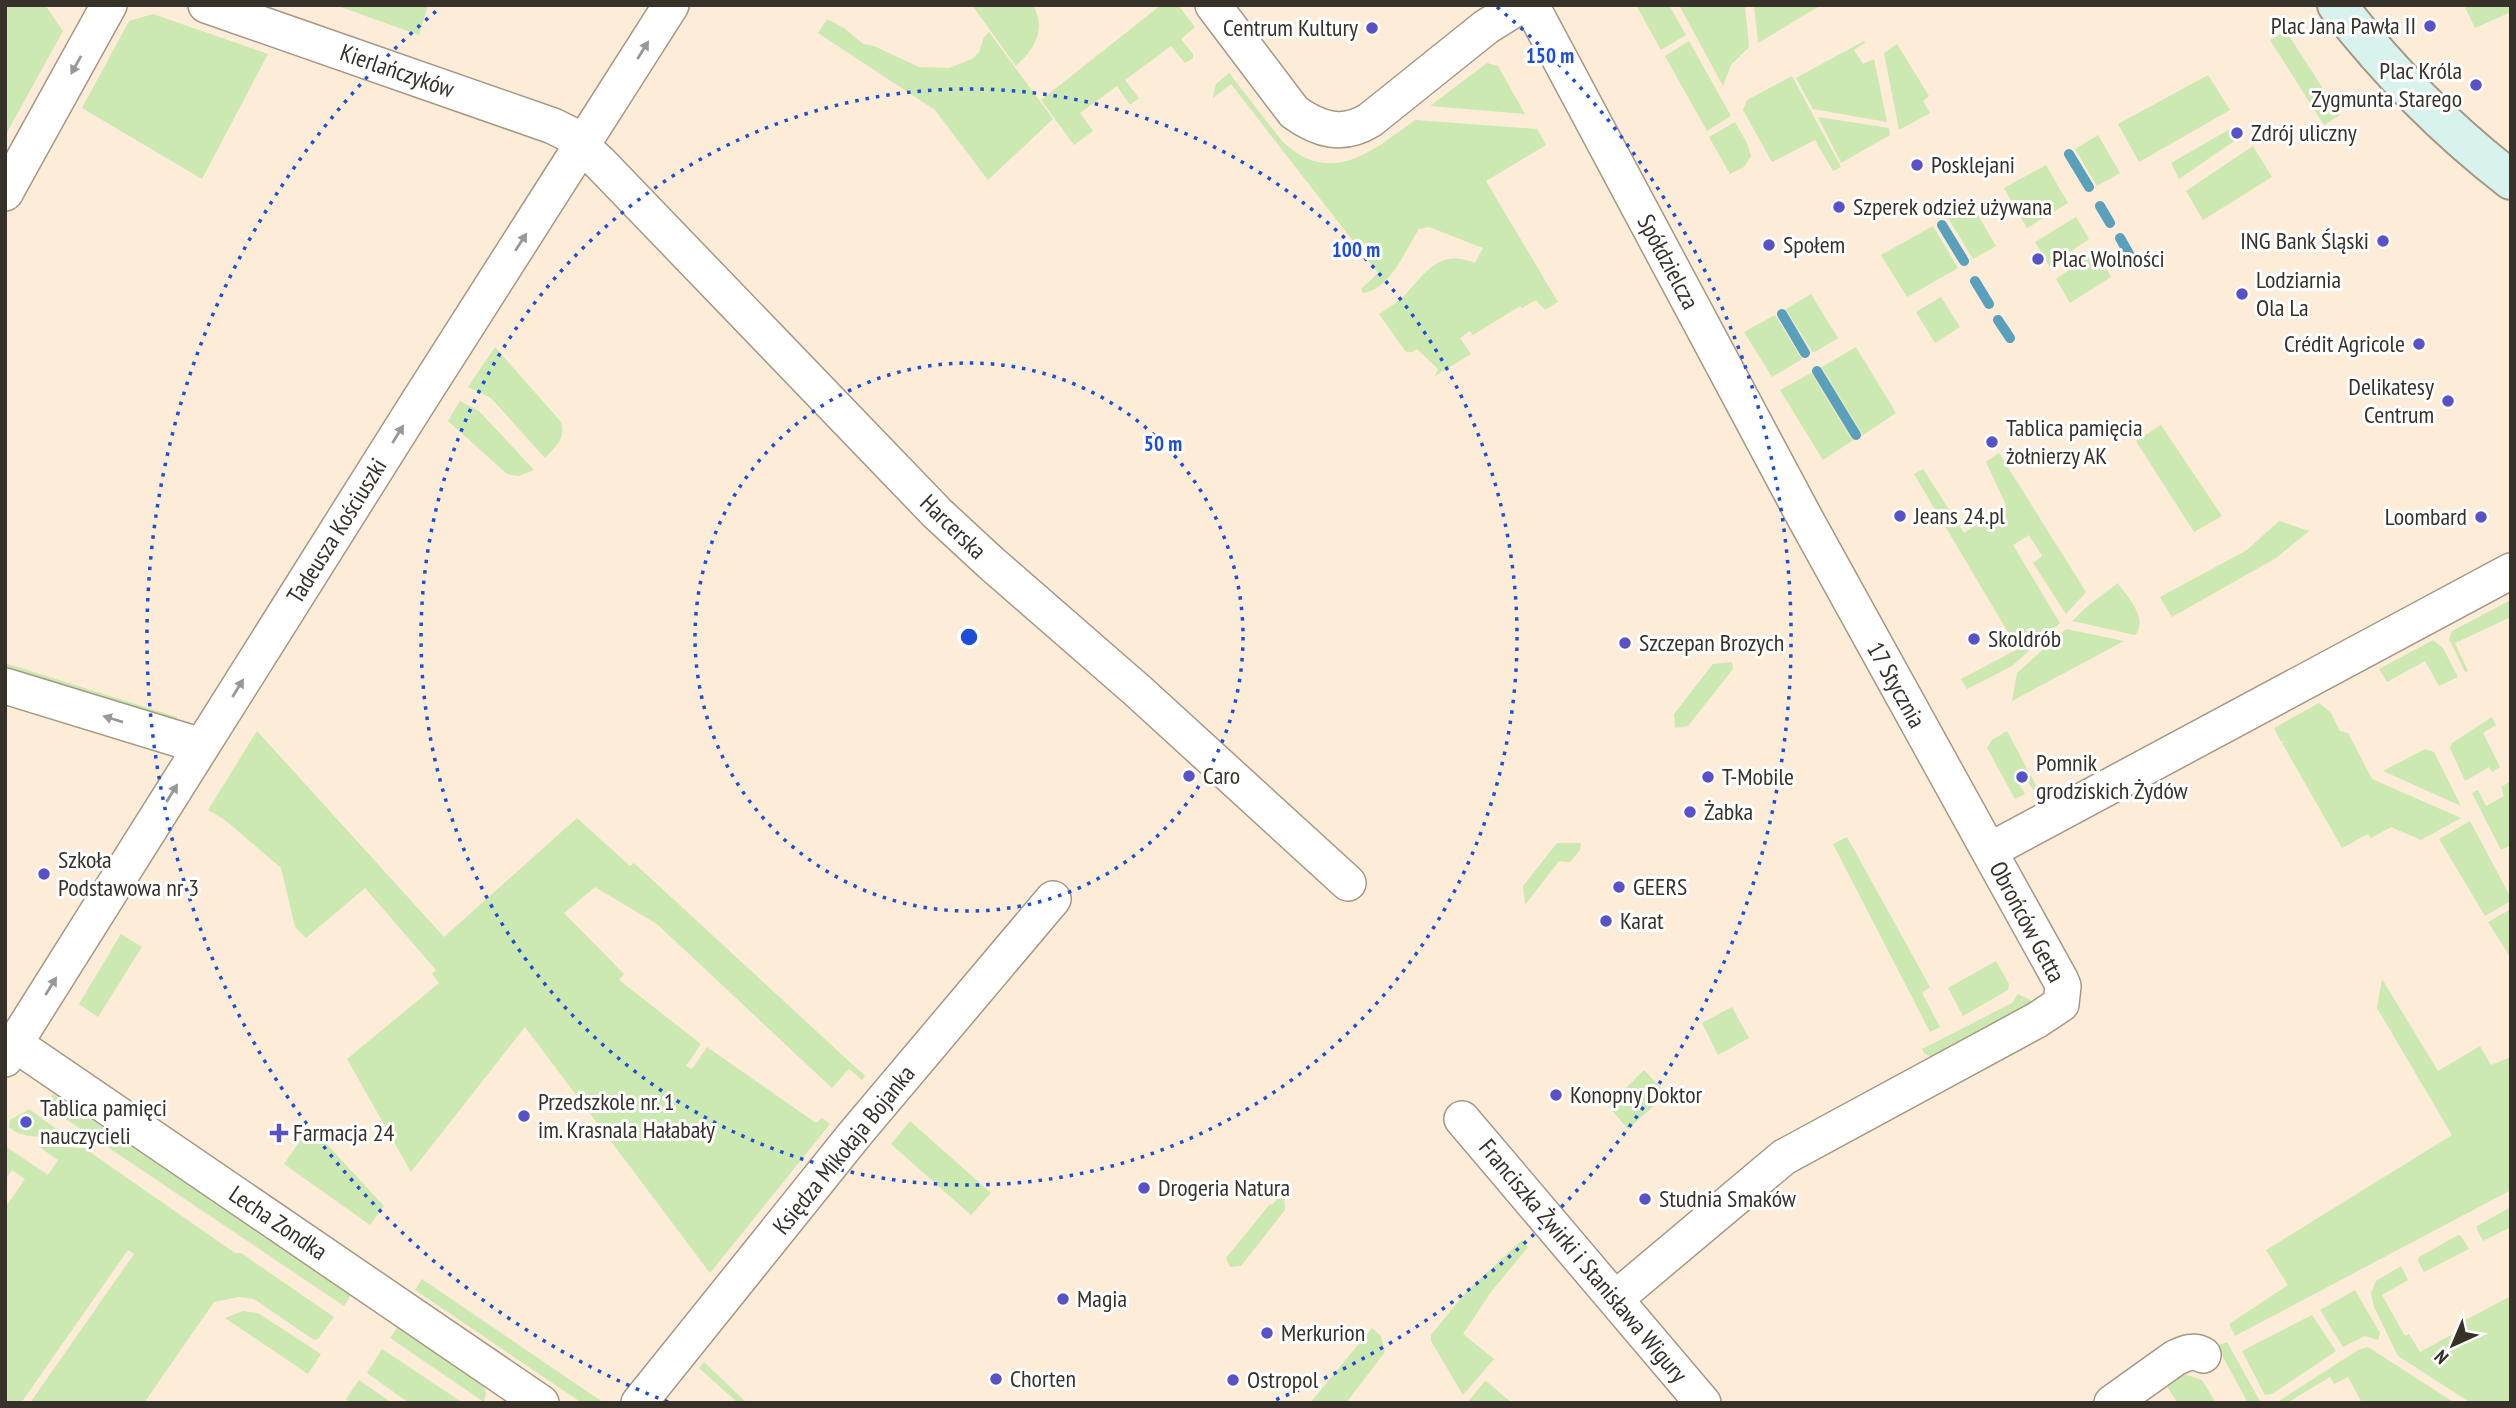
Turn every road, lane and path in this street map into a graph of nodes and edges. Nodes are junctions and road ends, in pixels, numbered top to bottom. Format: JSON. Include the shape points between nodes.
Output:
{"nodes":[{"id":1,"x":109,"y":5,"type":"edge"},
{"id":2,"x":206,"y":5,"type":"edge"},
{"id":3,"x":671,"y":5,"type":"edge"},
{"id":4,"x":1213,"y":5,"type":"edge"},
{"id":5,"x":1521,"y":5,"type":"edge"},
{"id":6,"x":1531,"y":5,"type":"edge"},
{"id":7,"x":2337,"y":5,"type":"edge"},
{"id":8,"x":582,"y":146,"type":"junction"},
{"id":9,"x":2511,"y":180,"type":"edge"},
{"id":10,"x":5,"y":194,"type":"edge"},
{"id":11,"x":1805,"y":518,"type":"joint"},
{"id":12,"x":2511,"y":571,"type":"edge"},
{"id":13,"x":5,"y":686,"type":"edge"},
{"id":14,"x":201,"y":746,"type":"junction"},
{"id":15,"x":1989,"y":851,"type":"junction"},
{"id":16,"x":1348,"y":883,"type":"dead end"},
{"id":17,"x":1053,"y":899,"type":"dead end"},
{"id":18,"x":10,"y":1052,"type":"edge"},
{"id":19,"x":1462,"y":1119,"type":"dead end"},
{"id":20,"x":1615,"y":1299,"type":"junction"},
{"id":21,"x":2203,"y":1355,"type":"dead end"},
{"id":22,"x":541,"y":1403,"type":"edge"},
{"id":23,"x":639,"y":1403,"type":"edge"},
{"id":24,"x":1703,"y":1403,"type":"edge"},
{"id":25,"x":2112,"y":1403,"type":"edge"}],
"edges":[{"from":1,"to":10,"type":"street","one_way":true},
{"from":2,"to":8,"type":"street","name":"Kierlańczyków","via":[[553,126]]},
{"from":8,"to":3,"type":"street","name":"Tadeusza Kościuszki","one_way":true},
{"from":4,"to":5,"type":"street","via":[[1294,112],[1311,124],[1337,131],[1370,120],[1486,27]]},
{"from":6,"to":11,"type":"street","name":"Spółdzielcza"},
{"from":7,"to":9,"type":"main road","via":[[2396,78]]},
{"from":14,"to":8,"type":"street","name":"Tadeusza Kościuszki","one_way":true},
{"from":8,"to":16,"type":"street","name":"Harcerska","via":[[937,513]]},
{"from":11,"to":15,"type":"street","name":"17 Stycznia"},
{"from":12,"to":15,"type":"street","name":"Obrońców Getta"},
{"from":14,"to":13,"type":"street","one_way":true},
{"from":18,"to":14,"type":"street","name":"Tadeusza Kościuszki","one_way":true},
{"from":15,"to":20,"type":"street","name":"Obrońców Getta","via":[[2060,979],[2061,1004],[1784,1157]]},
{"from":17,"to":23,"type":"street","name":"Księdza Mikołaja Bojanka","via":[[855,1134]]},
{"from":18,"to":22,"type":"street","name":"Lecha Zondka"},
{"from":19,"to":20,"type":"street","name":"Franciszka Żwirki i Stanisława Wigury"},
{"from":20,"to":24,"type":"street","name":"Franciszka Żwirki i Stanisława Wigury"},
{"from":21,"to":25,"type":"street","via":[[2186,1353],[2175,1358]]}]}
